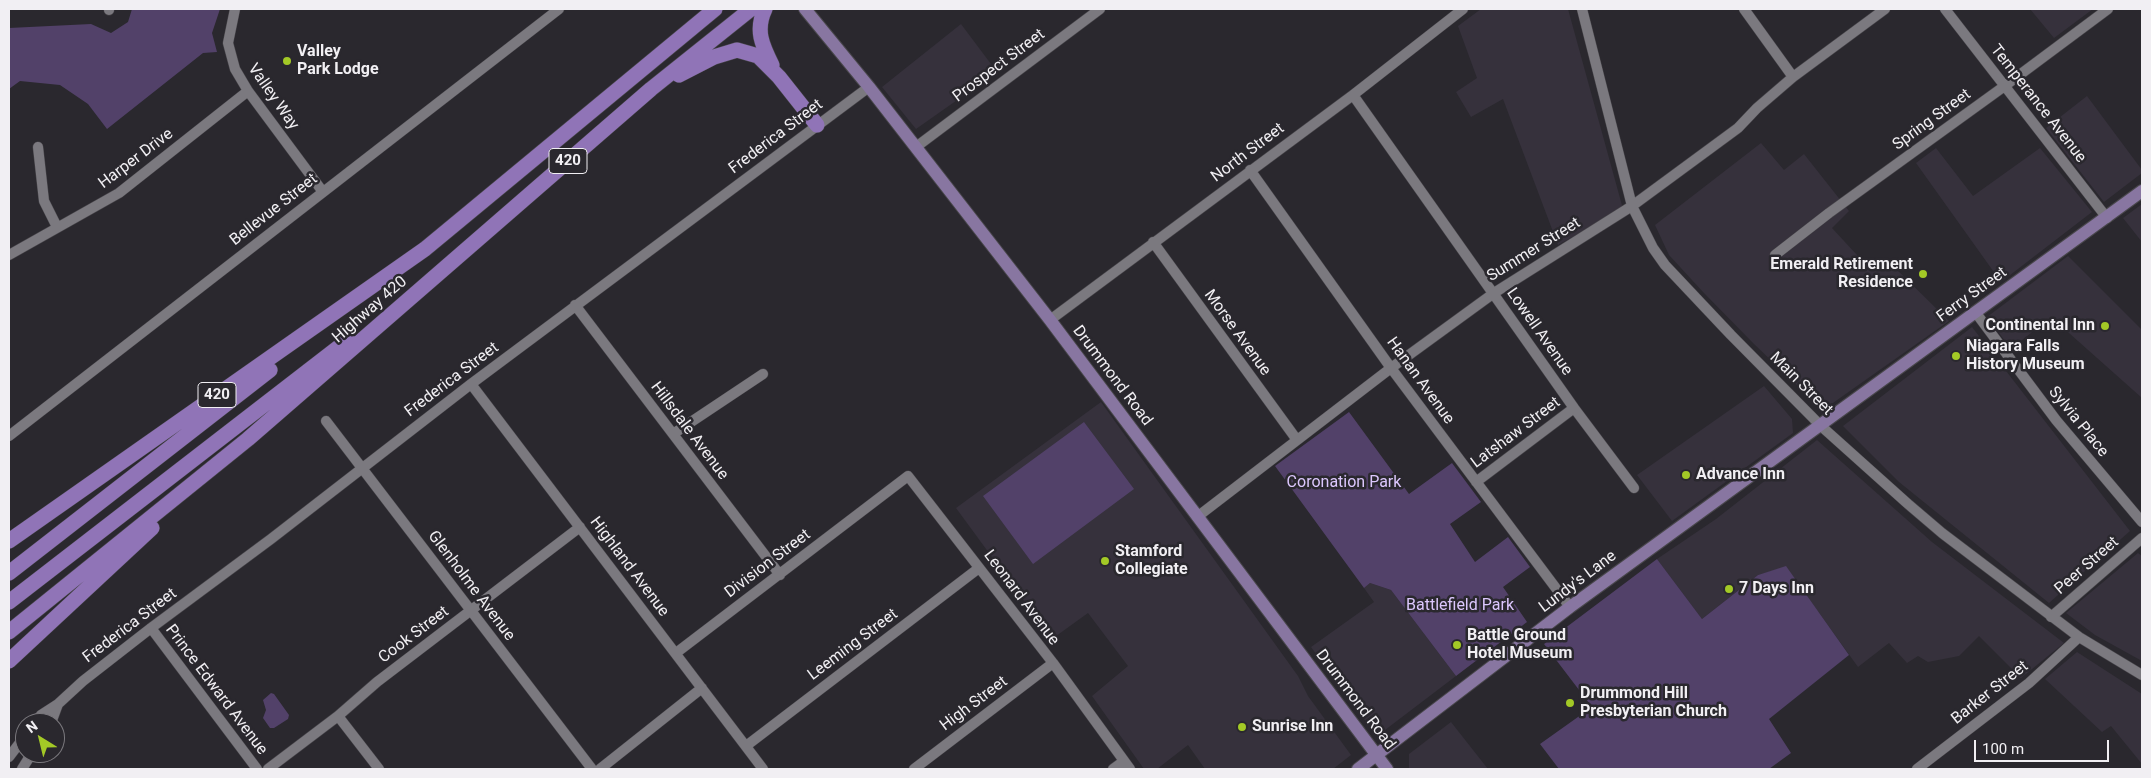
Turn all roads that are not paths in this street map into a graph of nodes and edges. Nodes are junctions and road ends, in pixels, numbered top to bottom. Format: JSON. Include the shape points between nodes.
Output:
{"nodes":[{"id":1,"x":235,"y":9,"type":"edge"},
{"id":2,"x":559,"y":9,"type":"edge"},
{"id":3,"x":715,"y":9,"type":"edge"},
{"id":4,"x":751,"y":9,"type":"edge"},
{"id":5,"x":765,"y":9,"type":"edge"},
{"id":6,"x":805,"y":9,"type":"edge"},
{"id":7,"x":1100,"y":9,"type":"edge"},
{"id":8,"x":1463,"y":9,"type":"edge"},
{"id":9,"x":1582,"y":9,"type":"edge"},
{"id":10,"x":1744,"y":9,"type":"edge"},
{"id":11,"x":1885,"y":9,"type":"edge"},
{"id":12,"x":1945,"y":9,"type":"edge"},
{"id":13,"x":2108,"y":9,"type":"edge"},
{"id":14,"x":1793,"y":77,"type":"junction"},
{"id":15,"x":779,"y":78,"type":"junction"},
{"id":16,"x":2006,"y":86,"type":"junction"},
{"id":17,"x":869,"y":87,"type":"junction"},
{"id":18,"x":652,"y":89,"type":"junction"},
{"id":19,"x":248,"y":91,"type":"junction"},
{"id":20,"x":1353,"y":94,"type":"junction"},
{"id":21,"x":817,"y":125,"type":"junction"},
{"id":22,"x":38,"y":147,"type":"dead end"},
{"id":23,"x":916,"y":147,"type":"junction"},
{"id":24,"x":1250,"y":170,"type":"junction"},
{"id":25,"x":2142,"y":191,"type":"edge"},
{"id":26,"x":323,"y":192,"type":"junction"},
{"id":27,"x":1632,"y":206,"type":"junction"},
{"id":28,"x":2106,"y":218,"type":"junction"},
{"id":29,"x":57,"y":227,"type":"junction"},
{"id":30,"x":485,"y":234,"type":"junction"},
{"id":31,"x":1153,"y":242,"type":"junction"},
{"id":32,"x":425,"y":249,"type":"junction"},
{"id":33,"x":9,"y":255,"type":"edge"},
{"id":34,"x":1775,"y":255,"type":"dead end"},
{"id":35,"x":1494,"y":293,"type":"junction"},
{"id":36,"x":575,"y":305,"type":"junction"},
{"id":37,"x":1976,"y":313,"type":"junction"},
{"id":38,"x":1050,"y":320,"type":"junction"},
{"id":39,"x":1391,"y":368,"type":"junction"},
{"id":40,"x":763,"y":374,"type":"dead end"},
{"id":41,"x":471,"y":384,"type":"junction"},
{"id":42,"x":1574,"y":408,"type":"junction"},
{"id":43,"x":326,"y":421,"type":"dead end"},
{"id":44,"x":1821,"y":426,"type":"junction"},
{"id":45,"x":673,"y":434,"type":"junction"},
{"id":46,"x":9,"y":436,"type":"edge"},
{"id":47,"x":248,"y":439,"type":"junction"},
{"id":48,"x":1297,"y":440,"type":"junction"},
{"id":49,"x":362,"y":468,"type":"junction"},
{"id":50,"x":1476,"y":482,"type":"junction"},
{"id":51,"x":1634,"y":488,"type":"dead end"},
{"id":52,"x":878,"y":498,"type":"joint"},
{"id":53,"x":1197,"y":517,"type":"junction"},
{"id":54,"x":2142,"y":522,"type":"edge"},
{"id":55,"x":580,"y":527,"type":"junction"},
{"id":56,"x":2142,"y":538,"type":"edge"},
{"id":57,"x":9,"y":541,"type":"edge"},
{"id":58,"x":979,"y":568,"type":"junction"},
{"id":59,"x":9,"y":573,"type":"edge"},
{"id":60,"x":780,"y":575,"type":"junction"},
{"id":61,"x":9,"y":602,"type":"edge"},
{"id":62,"x":1570,"y":607,"type":"junction"},
{"id":63,"x":470,"y":610,"type":"junction"},
{"id":64,"x":2052,"y":617,"type":"junction"},
{"id":65,"x":151,"y":628,"type":"junction"},
{"id":66,"x":9,"y":632,"type":"edge"},
{"id":67,"x":2079,"y":637,"type":"junction"},
{"id":68,"x":676,"y":653,"type":"junction"},
{"id":69,"x":9,"y":661,"type":"edge"},
{"id":70,"x":1053,"y":664,"type":"junction"},
{"id":71,"x":2142,"y":675,"type":"edge"},
{"id":72,"x":702,"y":688,"type":"junction"},
{"id":73,"x":58,"y":704,"type":"junction"},
{"id":74,"x":45,"y":713,"type":"edge"},
{"id":75,"x":55,"y":713,"type":"edge"},
{"id":76,"x":338,"y":716,"type":"junction"},
{"id":77,"x":746,"y":746,"type":"junction"},
{"id":78,"x":1377,"y":756,"type":"junction"},
{"id":79,"x":1127,"y":765,"type":"edge"},
{"id":80,"x":257,"y":769,"type":"edge"},
{"id":81,"x":268,"y":769,"type":"edge"},
{"id":82,"x":379,"y":769,"type":"edge"},
{"id":83,"x":592,"y":769,"type":"edge"},
{"id":84,"x":600,"y":769,"type":"edge"},
{"id":85,"x":763,"y":769,"type":"edge"},
{"id":86,"x":914,"y":769,"type":"edge"},
{"id":87,"x":1114,"y":769,"type":"edge"},
{"id":88,"x":1358,"y":769,"type":"edge"},
{"id":89,"x":1387,"y":769,"type":"edge"},
{"id":90,"x":1917,"y":769,"type":"edge"}],
"edges":[{"from":1,"to":19,"type":"street","name":"Valley Way","via":[[228,43],[237,74]]},
{"from":2,"to":26,"type":"street","name":"Bellevue Street"},
{"from":3,"to":32,"type":"highway","name":"Highway 420","number":"420"},
{"from":4,"to":18,"type":"highway","name":"Highway 420","number":"420"},
{"from":5,"to":15,"type":"highway","via":[[759,32],[764,50]]},
{"from":6,"to":17,"type":"main road","name":"Drummond Road"},
{"from":7,"to":23,"type":"street","name":"Prospect Street"},
{"from":8,"to":20,"type":"street","name":"North Street"},
{"from":9,"to":27,"type":"street","name":"Main Street"},
{"from":10,"to":14,"type":"street"},
{"from":11,"to":14,"type":"street","name":"Summer Street"},
{"from":12,"to":16,"type":"street","name":"Temperance Avenue"},
{"from":13,"to":16,"type":"street","name":"Spring Street"},
{"from":14,"to":27,"type":"street","name":"Summer Street","via":[[1738,128]]},
{"from":15,"to":18,"type":"highway","via":[[758,56],[737,50],[714,57]]},
{"from":15,"to":21,"type":"highway"},
{"from":16,"to":28,"type":"street","name":"Temperance Avenue"},
{"from":16,"to":34,"type":"street","name":"Spring Street","via":[[1828,213]]},
{"from":17,"to":21,"type":"street","name":"Frederica Street"},
{"from":17,"to":23,"type":"main road","name":"Drummond Road"},
{"from":18,"to":30,"type":"highway","name":"Highway 420","number":"420"},
{"from":19,"to":26,"type":"street","name":"Valley Way"},
{"from":19,"to":29,"type":"street","name":"Harper Drive","via":[[119,194]]},
{"from":20,"to":24,"type":"street","name":"North Street"},
{"from":20,"to":35,"type":"street","name":"Lowell Avenue"},
{"from":21,"to":36,"type":"street","name":"Frederica Street"},
{"from":22,"to":29,"type":"street","via":[[44,201]]},
{"from":23,"to":38,"type":"main road","name":"Drummond Road"},
{"from":24,"to":31,"type":"street","name":"North Street"},
{"from":24,"to":39,"type":"street","name":"Hanan Avenue"},
{"from":25,"to":28,"type":"main road","name":"Ferry Street"},
{"from":26,"to":46,"type":"street","name":"Bellevue Street"},
{"from":27,"to":35,"type":"street","name":"Summer Street"},
{"from":27,"to":44,"type":"street","name":"Main Street","via":[[1665,265]]},
{"from":28,"to":37,"type":"main road","name":"Ferry Street"},
{"from":29,"to":33,"type":"street","name":"Harper Drive"},
{"from":30,"to":47,"type":"highway","name":"Highway 420","number":"420"},
{"from":30,"to":61,"type":"highway"},
{"from":31,"to":38,"type":"street","name":"North Street"},
{"from":31,"to":48,"type":"street","name":"Morse Avenue"},
{"from":32,"to":57,"type":"highway","name":"Highway 420","number":"420"},
{"from":32,"to":59,"type":"highway"},
{"from":35,"to":39,"type":"street","name":"Summer Street"},
{"from":35,"to":42,"type":"street","name":"Lowell Avenue"},
{"from":36,"to":41,"type":"street","name":"Frederica Street"},
{"from":36,"to":45,"type":"street","name":"Hillsdale Avenue"},
{"from":37,"to":44,"type":"main road","name":"Ferry Street"},
{"from":37,"to":54,"type":"street","name":"Sylvia Place","via":[[2056,420]]},
{"from":38,"to":53,"type":"main road","name":"Drummond Road"},
{"from":39,"to":48,"type":"street","name":"Summer Street"},
{"from":39,"to":50,"type":"street","name":"Hanan Avenue"},
{"from":40,"to":45,"type":"street"},
{"from":41,"to":49,"type":"street","name":"Frederica Street"},
{"from":41,"to":55,"type":"street","name":"Highland Avenue"},
{"from":42,"to":50,"type":"street","name":"Latshaw Street"},
{"from":42,"to":51,"type":"street","name":"Lowell Avenue"},
{"from":43,"to":49,"type":"street","name":"Glenholme Avenue"},
{"from":44,"to":62,"type":"main road","name":"Lundy's Lane"},
{"from":44,"to":64,"type":"street","name":"Main Street","via":[[1935,527]]},
{"from":45,"to":60,"type":"street","name":"Hillsdale Avenue"},
{"from":47,"to":66,"type":"highway","name":"Highway 420","number":"420"},
{"from":47,"to":69,"type":"highway"},
{"from":48,"to":53,"type":"street","name":"Summer Street"},
{"from":49,"to":63,"type":"street","name":"Glenholme Avenue"},
{"from":49,"to":65,"type":"street","name":"Frederica Street"},
{"from":50,"to":62,"type":"street","name":"Hanan Avenue"},
{"from":52,"to":58,"type":"street","name":"Leonard Avenue","via":[[908,476]]},
{"from":52,"to":60,"type":"street","name":"Division Street"},
{"from":53,"to":78,"type":"main road","name":"Drummond Road"},
{"from":55,"to":63,"type":"street","name":"Cook Street"},
{"from":55,"to":68,"type":"street","name":"Highland Avenue"},
{"from":56,"to":64,"type":"street","name":"Peer Street"},
{"from":58,"to":70,"type":"street","name":"Leonard Avenue"},
{"from":58,"to":77,"type":"street","name":"Leeming Street"},
{"from":60,"to":68,"type":"street","name":"Division Street"},
{"from":62,"to":78,"type":"main road","name":"Lundy's Lane"},
{"from":63,"to":76,"type":"street","name":"Cook Street"},
{"from":63,"to":83,"type":"street","name":"Glenholme Avenue"},
{"from":64,"to":67,"type":"street","name":"Main Street"},
{"from":65,"to":73,"type":"street","name":"Frederica Street"},
{"from":65,"to":80,"type":"street","name":"Prince Edward Avenue"},
{"from":67,"to":71,"type":"street","name":"Main Street"},
{"from":67,"to":90,"type":"street","name":"Barker Street","via":[[2029,683]]},
{"from":68,"to":72,"type":"street","name":"Highland Avenue"},
{"from":70,"to":79,"type":"street","name":"Leonard Avenue"},
{"from":70,"to":86,"type":"street","name":"High Street"},
{"from":72,"to":77,"type":"street","name":"Highland Avenue"},
{"from":72,"to":84,"type":"street"},
{"from":73,"to":74,"type":"street","name":"Frederica Street"},
{"from":73,"to":75,"type":"street","name":"Frederica Street"},
{"from":76,"to":81,"type":"street","name":"Cook Street"},
{"from":76,"to":82,"type":"street"},
{"from":77,"to":85,"type":"street","name":"Highland Avenue"},
{"from":78,"to":88,"type":"main road","name":"Lundy's Lane"},
{"from":78,"to":89,"type":"main road","name":"Drummond Road"},
{"from":79,"to":87,"type":"street"}]}
